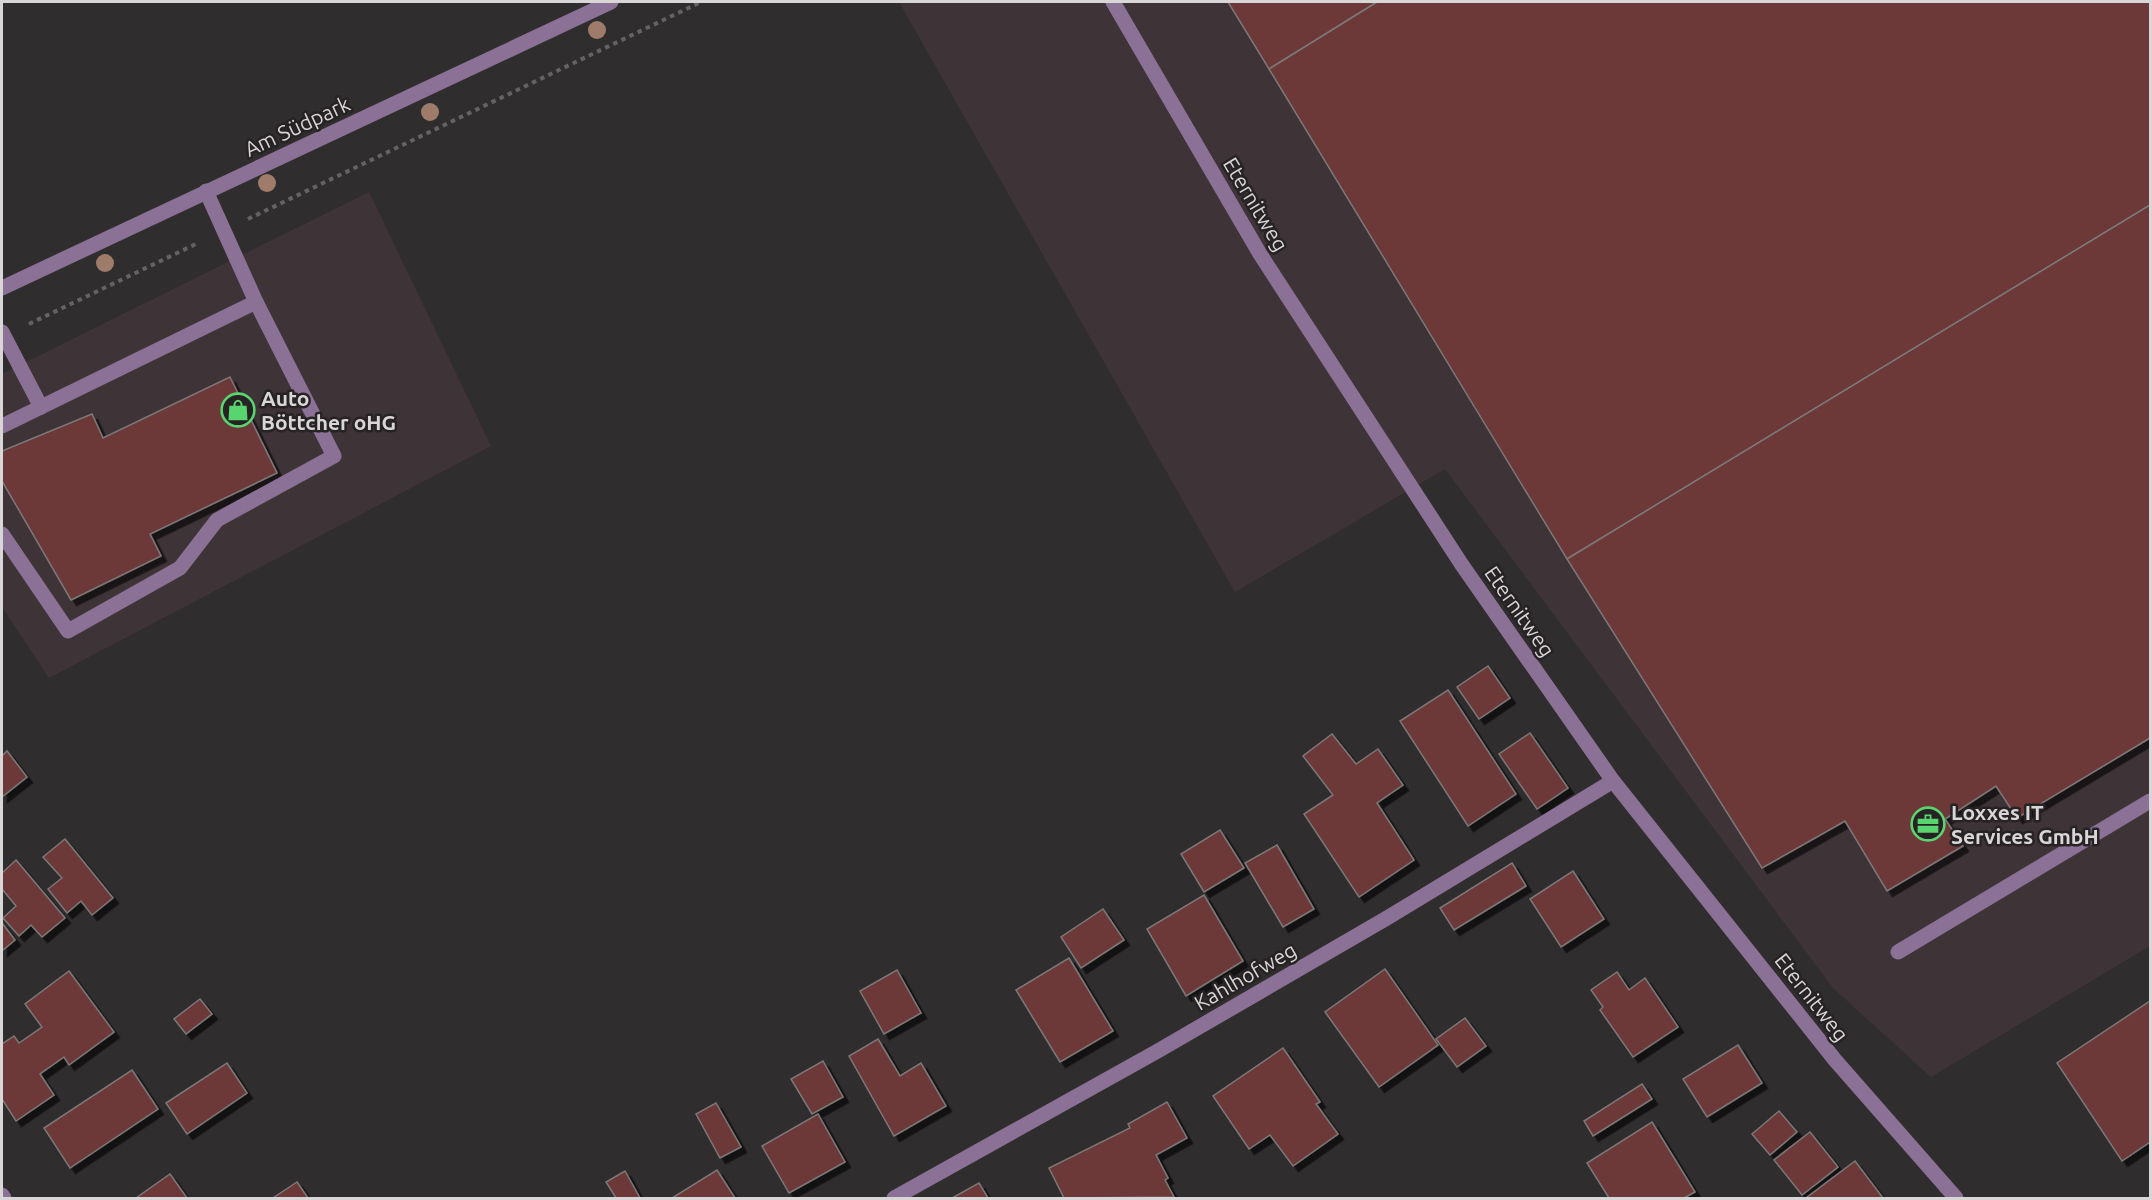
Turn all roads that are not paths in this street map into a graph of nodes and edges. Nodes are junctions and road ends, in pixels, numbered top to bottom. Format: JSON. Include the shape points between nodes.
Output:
{"nodes":[{"id":1,"x":612,"y":2,"type":"edge"},
{"id":2,"x":1113,"y":2,"type":"edge"},
{"id":3,"x":206,"y":191,"type":"junction"},
{"id":4,"x":2,"y":288,"type":"edge"},
{"id":5,"x":256,"y":302,"type":"junction"},
{"id":6,"x":3,"y":335,"type":"edge"},
{"id":7,"x":41,"y":407,"type":"junction"},
{"id":8,"x":2,"y":426,"type":"edge"},
{"id":9,"x":2,"y":534,"type":"edge"},
{"id":10,"x":1613,"y":781,"type":"junction"},
{"id":11,"x":2151,"y":801,"type":"edge"},
{"id":12,"x":1898,"y":952,"type":"dead end"},
{"id":13,"x":894,"y":1198,"type":"edge"},
{"id":14,"x":1956,"y":1198,"type":"edge"}],
"edges":[{"from":1,"to":3,"type":"street","name":"Am Südpark"},
{"from":2,"to":10,"type":"street","name":"Eternitweg","via":[[1260,254],[1462,565]]},
{"from":3,"to":4,"type":"street","name":"Am Südpark"},
{"from":3,"to":5,"type":"street"},
{"from":5,"to":7,"type":"street"},
{"from":5,"to":9,"type":"street","via":[[334,456],[217,520],[180,568],[68,632]]},
{"from":6,"to":7,"type":"street"},
{"from":7,"to":8,"type":"street"},
{"from":10,"to":13,"type":"street","name":"Kahlhofweg","via":[[1246,1000]]},
{"from":10,"to":14,"type":"street","name":"Eternitweg","via":[[1835,1060]]},
{"from":11,"to":12,"type":"street"}]}
